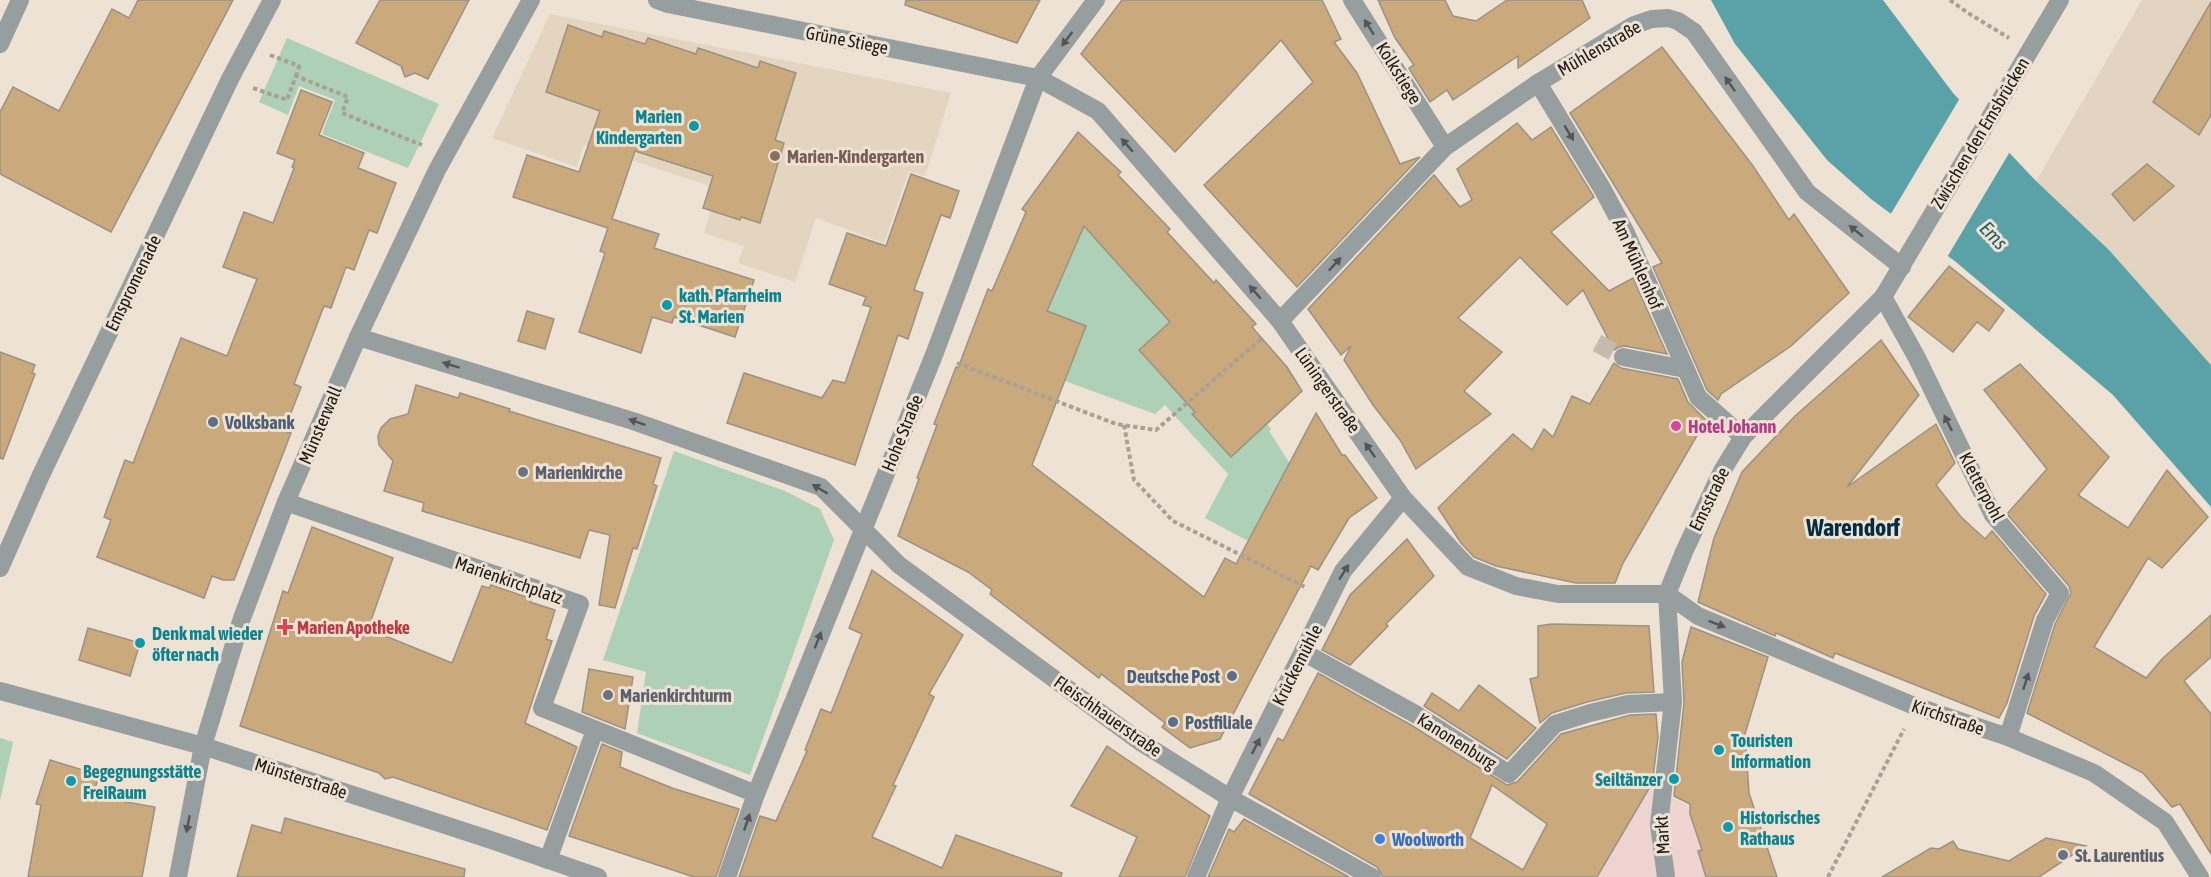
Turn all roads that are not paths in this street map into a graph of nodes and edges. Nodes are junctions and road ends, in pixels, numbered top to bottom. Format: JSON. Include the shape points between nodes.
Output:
{"nodes":[{"id":1,"x":20,"y":0,"type":"edge"},
{"id":2,"x":272,"y":0,"type":"edge"},
{"id":3,"x":531,"y":0,"type":"edge"},
{"id":4,"x":657,"y":0,"type":"edge"},
{"id":5,"x":1096,"y":0,"type":"edge"},
{"id":6,"x":1352,"y":0,"type":"edge"},
{"id":7,"x":2060,"y":0,"type":"edge"},
{"id":8,"x":0,"y":44,"type":"edge"},
{"id":9,"x":1038,"y":78,"type":"junction"},
{"id":10,"x":1538,"y":83,"type":"junction"},
{"id":11,"x":1445,"y":147,"type":"junction"},
{"id":12,"x":1902,"y":267,"type":"junction"},
{"id":13,"x":1883,"y":297,"type":"junction"},
{"id":14,"x":1280,"y":321,"type":"junction"},
{"id":15,"x":358,"y":337,"type":"junction"},
{"id":16,"x":1623,"y":357,"type":"tunnel mouth"},
{"id":17,"x":1685,"y":369,"type":"junction"},
{"id":18,"x":1743,"y":437,"type":"junction"},
{"id":19,"x":1403,"y":498,"type":"junction"},
{"id":20,"x":286,"y":502,"type":"junction"},
{"id":21,"x":863,"y":527,"type":"junction"},
{"id":22,"x":0,"y":568,"type":"edge"},
{"id":23,"x":1667,"y":594,"type":"junction"},
{"id":24,"x":1304,"y":652,"type":"junction"},
{"id":25,"x":0,"y":691,"type":"edge"},
{"id":26,"x":1673,"y":702,"type":"junction"},
{"id":27,"x":596,"y":730,"type":"junction"},
{"id":28,"x":2008,"y":737,"type":"junction"},
{"id":29,"x":203,"y":746,"type":"junction"},
{"id":30,"x":1661,"y":793,"type":"joint"},
{"id":31,"x":756,"y":794,"type":"junction"},
{"id":32,"x":1230,"y":798,"type":"junction"},
{"id":33,"x":548,"y":860,"type":"junction"},
{"id":34,"x":178,"y":877,"type":"edge"},
{"id":35,"x":598,"y":877,"type":"edge"},
{"id":36,"x":727,"y":877,"type":"edge"},
{"id":37,"x":1196,"y":877,"type":"edge"},
{"id":38,"x":1372,"y":877,"type":"edge"},
{"id":39,"x":1666,"y":877,"type":"edge"},
{"id":40,"x":2200,"y":877,"type":"edge"}],
"edges":[{"from":1,"to":8,"type":"street"},
{"from":2,"to":22,"type":"street","name":"Emspromenade","via":[[210,122]]},
{"from":3,"to":15,"type":"street","name":"Münsterwall","via":[[445,155]]},
{"from":4,"to":9,"type":"street","name":"Grüne Stiege"},
{"from":5,"to":9,"type":"street","name":"Hohe Straße","one_way":true},
{"from":11,"to":6,"type":"street","name":"Kolkstiege","one_way":true},
{"from":7,"to":12,"type":"street","name":"Zwischen den Emsbrücken"},
{"from":14,"to":9,"type":"street","name":"Lüningerstraße","one_way":true,"via":[[1098,111]]},
{"from":9,"to":21,"type":"street","name":"Hohe Straße","via":[[934,355]]},
{"from":10,"to":11,"type":"street","name":"Mühlenstraße"},
{"from":12,"to":10,"type":"street","name":"Mühlenstraße","one_way":true,"via":[[1807,192],[1694,32],[1678,21],[1652,19],[1634,25]]},
{"from":10,"to":17,"type":"street","name":"Am Mühlenhof","one_way":true,"via":[[1626,233]]},
{"from":14,"to":11,"type":"street","name":"Mühlenstraße","one_way":true},
{"from":12,"to":13,"type":"street","name":"Emsstraße"},
{"from":13,"to":18,"type":"street","name":"Emsstraße"},
{"from":28,"to":13,"type":"street","name":"Kletterpohl","one_way":true,"via":[[2045,620],[2060,593],[1993,515]]},
{"from":19,"to":14,"type":"street","name":"Lüningerstraße","one_way":true},
{"from":15,"to":20,"type":"street","name":"Münsterwall"},
{"from":21,"to":15,"type":"street","one_way":true,"via":[[821,487],[633,421]]},
{"from":16,"to":17,"type":"street"},
{"from":17,"to":18,"type":"street","name":"Am Mühlenhof","via":[[1698,398]]},
{"from":18,"to":23,"type":"street","name":"Emsstraße","via":[[1722,471]]},
{"from":19,"to":23,"type":"street","name":"Lüningerstraße","via":[[1468,567],[1516,586],[1558,594]]},
{"from":24,"to":19,"type":"street","name":"Krückemühle","one_way":true,"via":[[1343,571]]},
{"from":20,"to":27,"type":"street","name":"Marienkirchplatz","via":[[580,604],[542,708]]},
{"from":20,"to":29,"type":"street","name":"Münsterwall","via":[[242,618]]},
{"from":31,"to":21,"type":"street","name":"Hohe Straße","one_way":true},
{"from":21,"to":32,"type":"street","name":"Fleischhauerstraße","via":[[908,572],[1139,741]]},
{"from":23,"to":26,"type":"street","name":"Emsstraße"},
{"from":23,"to":28,"type":"street","name":"Kirchstraße","one_way":true,"via":[[1698,616],[1912,705]]},
{"from":24,"to":26,"type":"street","name":"Kanonenburg","via":[[1416,715],[1509,774],[1555,724],[1628,704]]},
{"from":32,"to":24,"type":"street","name":"Krückemühle","one_way":true},
{"from":25,"to":29,"type":"street","name":"Münsterstraße"},
{"from":26,"to":30,"type":"street","name":"Emsstraße"},
{"from":27,"to":31,"type":"street","name":"Marienkirchplatz"},
{"from":27,"to":33,"type":"street"},
{"from":28,"to":40,"type":"street","name":"Kirchstraße","via":[[2094,773],[2165,822]]},
{"from":29,"to":33,"type":"street","name":"Münsterstraße"},
{"from":29,"to":34,"type":"street","name":"Münsterwall","one_way":true},
{"from":30,"to":39,"type":"street","name":"Markt","via":[[1659,825]]},
{"from":36,"to":31,"type":"street","name":"Hohe Straße","one_way":true},
{"from":32,"to":37,"type":"street","name":"Krückemühle"},
{"from":32,"to":38,"type":"street","name":"Fleischhauerstraße"},
{"from":33,"to":35,"type":"street","name":"Münsterstraße"}]}
